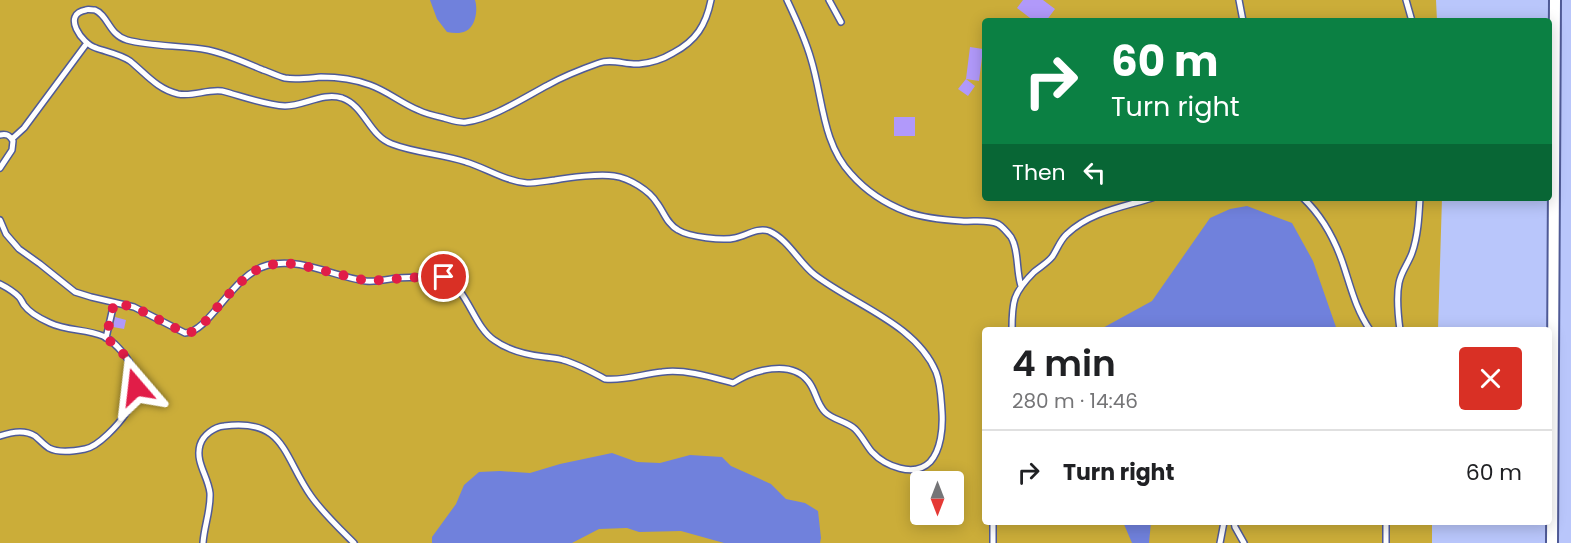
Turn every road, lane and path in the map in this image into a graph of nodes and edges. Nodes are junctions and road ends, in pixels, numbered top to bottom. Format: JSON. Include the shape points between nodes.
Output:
{"nodes":[{"id":1,"x":711,"y":0,"type":"edge"},
{"id":2,"x":787,"y":0,"type":"edge"},
{"id":3,"x":829,"y":0,"type":"edge"},
{"id":4,"x":1239,"y":0,"type":"edge"},
{"id":5,"x":1406,"y":0,"type":"edge"},
{"id":6,"x":1555,"y":0,"type":"edge"},
{"id":7,"x":1242,"y":18,"type":"edge"},
{"id":8,"x":1411,"y":18,"type":"edge"},
{"id":9,"x":841,"y":22,"type":"dead end"},
{"id":10,"x":87,"y":44,"type":"junction"},
{"id":11,"x":0,"y":135,"type":"edge"},
{"id":12,"x":12,"y":139,"type":"junction"},
{"id":13,"x":0,"y":168,"type":"edge"},
{"id":14,"x":1142,"y":201,"type":"edge"},
{"id":15,"x":1306,"y":201,"type":"edge"},
{"id":16,"x":1420,"y":201,"type":"edge"},
{"id":17,"x":0,"y":220,"type":"edge"},
{"id":18,"x":0,"y":284,"type":"edge"},
{"id":19,"x":1021,"y":286,"type":"junction"},
{"id":20,"x":114,"y":303,"type":"junction"},
{"id":21,"x":1012,"y":327,"type":"edge"},
{"id":22,"x":1368,"y":327,"type":"edge"},
{"id":23,"x":1400,"y":327,"type":"edge"},
{"id":24,"x":106,"y":338,"type":"junction"},
{"id":25,"x":0,"y":436,"type":"edge"},
{"id":26,"x":993,"y":525,"type":"edge"},
{"id":27,"x":1223,"y":525,"type":"edge"},
{"id":28,"x":1234,"y":525,"type":"edge"},
{"id":29,"x":1386,"y":525,"type":"edge"},
{"id":30,"x":203,"y":543,"type":"edge"},
{"id":31,"x":354,"y":543,"type":"edge"},
{"id":32,"x":993,"y":543,"type":"edge"},
{"id":33,"x":1220,"y":543,"type":"edge"},
{"id":34,"x":1244,"y":543,"type":"edge"},
{"id":35,"x":1386,"y":543,"type":"edge"},
{"id":36,"x":1552,"y":543,"type":"edge"}],
"edges":[{"from":1,"to":10,"type":"lane","via":[[700,31],[673,53],[637,64],[602,62],[483,118],[466,122],[417,110],[381,89],[355,81],[335,77],[284,78],[209,50],[123,39],[94,10],[79,12],[75,18],[79,36]]},
{"from":2,"to":19,"type":"lane","via":[[811,58],[829,138],[849,172],[866,189],[907,212],[998,224],[1015,247]]},
{"from":3,"to":9,"type":"lane"},
{"from":4,"to":7,"type":"lane"},
{"from":5,"to":8,"type":"lane"},
{"from":6,"to":36,"type":"street"},
{"from":10,"to":12,"type":"lane"},
{"from":10,"to":20,"type":"lane","via":[[119,55],[153,82],[176,94],[213,90],[285,106],[339,97],[358,108],[377,134],[392,144],[463,161],[526,183],[614,176],[628,180],[656,200],[677,230],[693,235],[735,238],[764,230],[771,232],[812,273],[893,323],[917,344],[937,374],[941,437],[931,461],[922,468],[903,469],[874,455],[854,429],[820,406],[809,381],[785,369],[757,371],[733,383],[679,372],[612,380],[563,360],[508,349],[480,327],[455,286],[432,274],[367,281],[296,264],[265,266],[250,273],[190,333],[134,307]]},
{"from":11,"to":12,"type":"lane"},
{"from":12,"to":13,"type":"lane","via":[[12,150]]},
{"from":14,"to":19,"type":"lane","via":[[1079,225],[1065,235],[1051,258]]},
{"from":15,"to":22,"type":"lane","via":[[1323,221],[1338,250],[1357,308]]},
{"from":16,"to":23,"type":"lane","via":[[1412,254],[1398,286]]},
{"from":17,"to":20,"type":"lane","via":[[19,249],[75,292]]},
{"from":18,"to":24,"type":"lane","via":[[50,323]]},
{"from":19,"to":21,"type":"lane","via":[[1012,307]]},
{"from":20,"to":24,"type":"lane"},
{"from":24,"to":25,"type":"lane","via":[[118,347],[136,375],[133,399],[108,434],[88,449],[56,451],[21,431]]},
{"from":26,"to":32,"type":"lane"},
{"from":27,"to":33,"type":"lane"},
{"from":28,"to":34,"type":"lane"},
{"from":29,"to":35,"type":"lane"},
{"from":30,"to":31,"type":"lane","via":[[210,492],[198,458],[201,442],[219,426],[237,424],[266,429],[275,436],[310,494]]}]}
